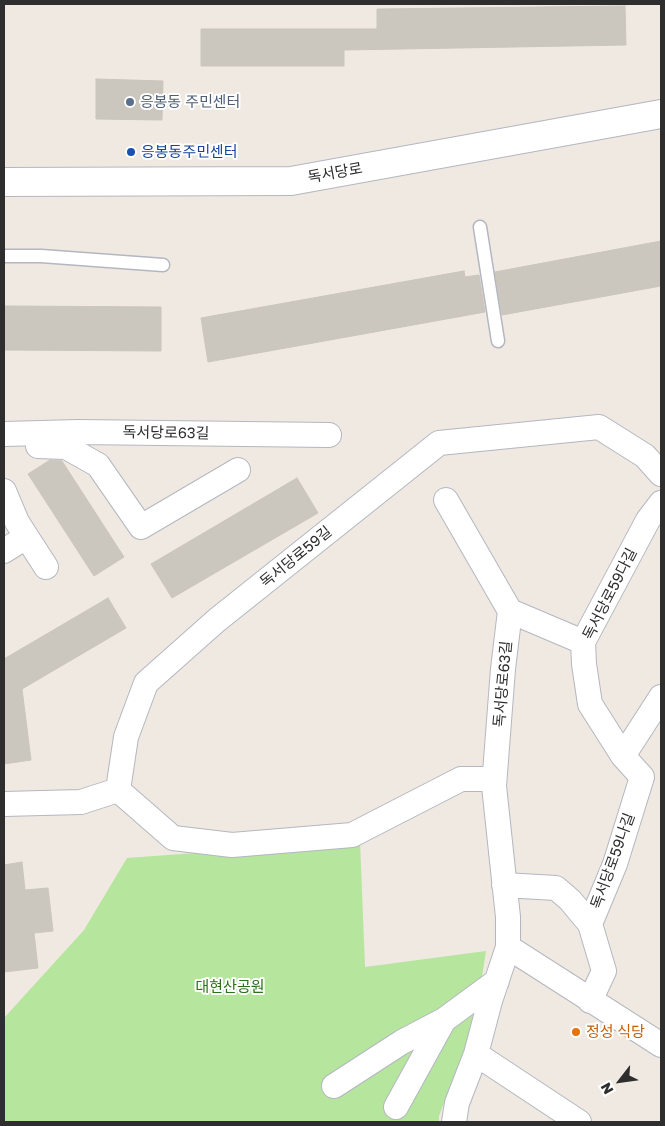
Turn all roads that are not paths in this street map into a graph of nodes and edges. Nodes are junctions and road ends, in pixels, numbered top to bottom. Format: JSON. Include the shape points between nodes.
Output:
{"nodes":[{"id":1,"x":661,"y":114,"type":"edge"},
{"id":2,"x":4,"y":182,"type":"edge"},
{"id":3,"x":480,"y":227,"type":"dead end"},
{"id":4,"x":4,"y":256,"type":"edge"},
{"id":5,"x":163,"y":265,"type":"dead end"},
{"id":6,"x":498,"y":341,"type":"dead end"},
{"id":7,"x":4,"y":434,"type":"edge"},
{"id":8,"x":329,"y":435,"type":"dead end"},
{"id":9,"x":4,"y":446,"type":"edge"},
{"id":10,"x":238,"y":470,"type":"dead end"},
{"id":11,"x":661,"y":474,"type":"edge"},
{"id":12,"x":4,"y":491,"type":"edge"},
{"id":13,"x":446,"y":500,"type":"dead end"},
{"id":14,"x":661,"y":503,"type":"edge"},
{"id":15,"x":26,"y":537,"type":"junction"},
{"id":16,"x":4,"y":551,"type":"edge"},
{"id":17,"x":46,"y":567,"type":"dead end"},
{"id":18,"x":510,"y":612,"type":"junction"},
{"id":19,"x":583,"y":642,"type":"junction"},
{"id":20,"x":661,"y":697,"type":"edge"},
{"id":21,"x":623,"y":756,"type":"junction"},
{"id":22,"x":652,"y":776,"type":"edge"},
{"id":23,"x":494,"y":779,"type":"junction"},
{"id":24,"x":118,"y":790,"type":"junction"},
{"id":25,"x":4,"y":804,"type":"edge"},
{"id":26,"x":504,"y":885,"type":"junction"},
{"id":27,"x":590,"y":924,"type":"junction"},
{"id":28,"x":508,"y":947,"type":"junction"},
{"id":29,"x":497,"y":981,"type":"junction"},
{"id":30,"x":590,"y":1001,"type":"junction"},
{"id":31,"x":444,"y":1020,"type":"junction"},
{"id":32,"x":661,"y":1045,"type":"edge"},
{"id":33,"x":476,"y":1054,"type":"junction"},
{"id":34,"x":334,"y":1086,"type":"dead end"},
{"id":35,"x":396,"y":1107,"type":"dead end"},
{"id":36,"x":454,"y":1122,"type":"edge"},
{"id":37,"x":579,"y":1122,"type":"edge"}],
"edges":[{"from":1,"to":2,"type":"main road","name":"독서당로","via":[[291,181]]},
{"from":3,"to":6,"type":"lane"},
{"from":4,"to":5,"type":"lane"},
{"from":7,"to":8,"type":"street","name":"독서당로63길"},
{"from":9,"to":10,"type":"street","via":[[66,447],[98,465],[141,527]]},
{"from":11,"to":24,"type":"street","name":"독서당로59길","via":[[645,456],[599,427],[439,443],[217,620],[146,683],[126,737]]},
{"from":12,"to":15,"type":"street"},
{"from":13,"to":18,"type":"street"},
{"from":14,"to":19,"type":"street","name":"독서당로59다길","via":[[648,520]]},
{"from":15,"to":16,"type":"street"},
{"from":15,"to":17,"type":"street"},
{"from":18,"to":19,"type":"street"},
{"from":18,"to":23,"type":"street","name":"독서당로63길"},
{"from":19,"to":21,"type":"street","name":"독서당로59다길","via":[[590,704]]},
{"from":20,"to":21,"type":"street"},
{"from":21,"to":22,"type":"street","name":"독서당로59다길"},
{"from":22,"to":27,"type":"street","name":"독서당로59나길"},
{"from":23,"to":24,"type":"street","via":[[461,779],[352,834],[232,845],[173,838]]},
{"from":23,"to":26,"type":"street","name":"독서당로63길"},
{"from":24,"to":25,"type":"street","via":[[81,802]]},
{"from":26,"to":27,"type":"street","via":[[556,888]]},
{"from":26,"to":28,"type":"street","name":"독서당로63길"},
{"from":27,"to":30,"type":"street","name":"독서당로59나길","via":[[604,971]]},
{"from":28,"to":29,"type":"street","name":"독서당로63길"},
{"from":28,"to":30,"type":"street"},
{"from":29,"to":31,"type":"street"},
{"from":29,"to":33,"type":"street","name":"독서당로63길"},
{"from":30,"to":32,"type":"street"},
{"from":31,"to":34,"type":"street","via":[[402,1042]]},
{"from":31,"to":35,"type":"street"},
{"from":33,"to":36,"type":"street","name":"독서당로63길","via":[[457,1103]]},
{"from":33,"to":37,"type":"street"}]}
